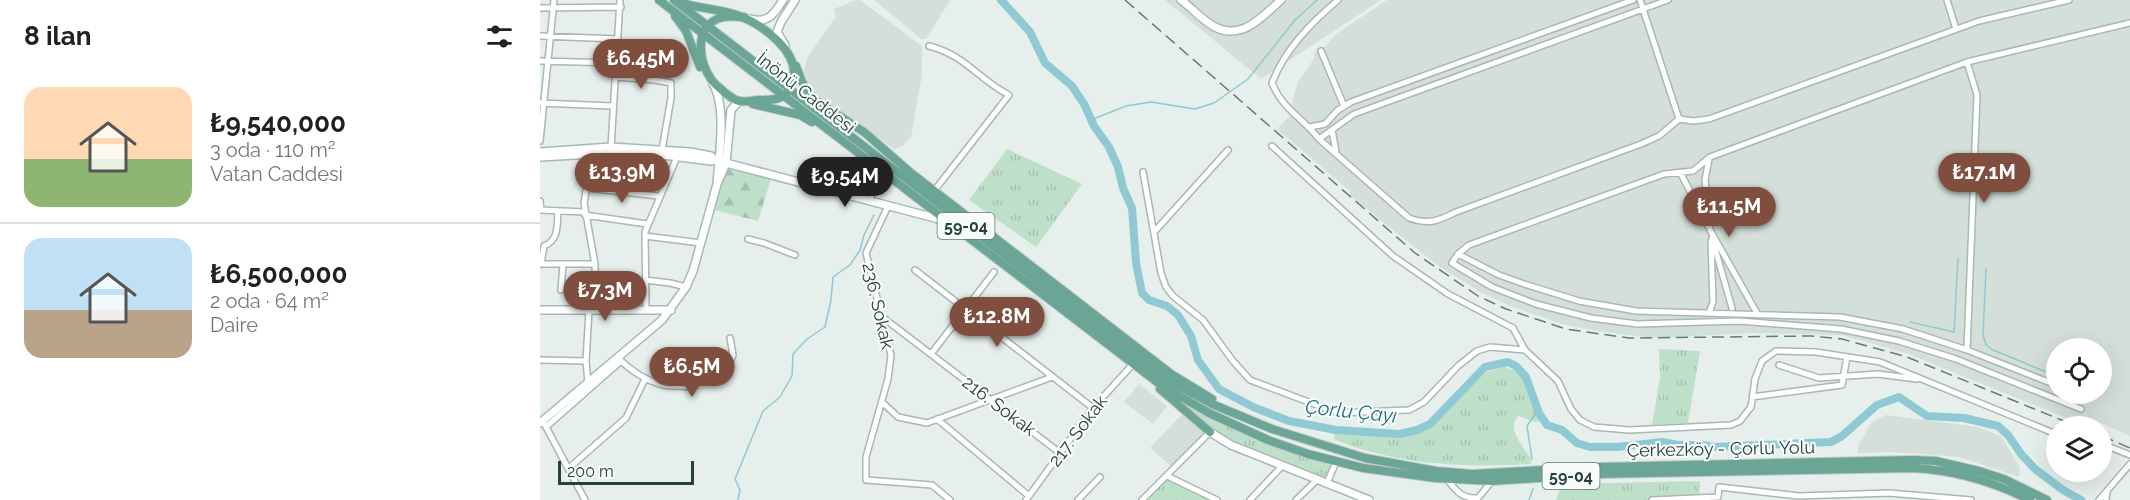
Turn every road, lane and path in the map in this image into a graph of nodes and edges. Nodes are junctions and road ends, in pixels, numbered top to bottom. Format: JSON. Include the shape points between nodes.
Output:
{"nodes":[{"id":1,"x":554,"y":0,"type":"edge"},
{"id":2,"x":659,"y":0,"type":"edge"},
{"id":3,"x":676,"y":0,"type":"edge"},
{"id":4,"x":783,"y":0,"type":"edge"},
{"id":5,"x":795,"y":0,"type":"edge"},
{"id":6,"x":1181,"y":0,"type":"edge"},
{"id":7,"x":1281,"y":0,"type":"edge"},
{"id":8,"x":1338,"y":0,"type":"edge"},
{"id":9,"x":1633,"y":0,"type":"edge"},
{"id":10,"x":1640,"y":0,"type":"edge"},
{"id":11,"x":1668,"y":0,"type":"edge"},
{"id":12,"x":1947,"y":0,"type":"edge"},
{"id":13,"x":2069,"y":0,"type":"edge"},
{"id":14,"x":621,"y":3,"type":"edge"},
{"id":15,"x":540,"y":8,"type":"edge"},
{"id":16,"x":553,"y":9,"type":"junction"},
{"id":17,"x":1643,"y":10,"type":"junction"},
{"id":18,"x":744,"y":17,"type":"junction"},
{"id":19,"x":2130,"y":23,"type":"edge"},
{"id":20,"x":706,"y":29,"type":"junction"},
{"id":21,"x":1956,"y":29,"type":"junction"},
{"id":22,"x":540,"y":36,"type":"edge"},
{"id":23,"x":551,"y":36,"type":"junction"},
{"id":24,"x":618,"y":39,"type":"junction"},
{"id":25,"x":929,"y":46,"type":"dead end"},
{"id":26,"x":1321,"y":51,"type":"dead end"},
{"id":27,"x":791,"y":55,"type":"junction"},
{"id":28,"x":540,"y":61,"type":"edge"},
{"id":29,"x":549,"y":61,"type":"junction"},
{"id":30,"x":1967,"y":62,"type":"junction"},
{"id":31,"x":615,"y":63,"type":"junction"},
{"id":32,"x":615,"y":77,"type":"junction"},
{"id":33,"x":711,"y":80,"type":"junction"},
{"id":34,"x":787,"y":92,"type":"junction"},
{"id":35,"x":812,"y":98,"type":"junction"},
{"id":36,"x":739,"y":101,"type":"junction"},
{"id":37,"x":542,"y":103,"type":"edge"},
{"id":38,"x":612,"y":106,"type":"junction"},
{"id":39,"x":1344,"y":106,"type":"junction"},
{"id":40,"x":1679,"y":119,"type":"junction"},
{"id":41,"x":1310,"y":127,"type":"junction"},
{"id":42,"x":1332,"y":130,"type":"junction"},
{"id":43,"x":1319,"y":138,"type":"junction"},
{"id":44,"x":540,"y":141,"type":"edge"},
{"id":45,"x":856,"y":146,"type":"junction"},
{"id":46,"x":1272,"y":146,"type":"dead end"},
{"id":47,"x":611,"y":147,"type":"junction"},
{"id":48,"x":662,"y":150,"type":"junction"},
{"id":49,"x":1228,"y":150,"type":"dead end"},
{"id":50,"x":540,"y":152,"type":"edge"},
{"id":51,"x":1336,"y":154,"type":"junction"},
{"id":52,"x":592,"y":155,"type":"junction"},
{"id":53,"x":540,"y":157,"type":"edge"},
{"id":54,"x":677,"y":157,"type":"junction"},
{"id":55,"x":1710,"y":158,"type":"junction"},
{"id":56,"x":720,"y":161,"type":"junction"},
{"id":57,"x":882,"y":170,"type":"junction"},
{"id":58,"x":1143,"y":172,"type":"dead end"},
{"id":59,"x":1680,"y":172,"type":"junction"},
{"id":60,"x":586,"y":188,"type":"junction"},
{"id":61,"x":934,"y":191,"type":"junction"},
{"id":62,"x":659,"y":196,"type":"junction"},
{"id":63,"x":540,"y":201,"type":"edge"},
{"id":64,"x":869,"y":201,"type":"junction"},
{"id":65,"x":888,"y":206,"type":"junction"},
{"id":66,"x":540,"y":210,"type":"edge"},
{"id":67,"x":558,"y":211,"type":"junction"},
{"id":68,"x":585,"y":214,"type":"junction"},
{"id":69,"x":647,"y":224,"type":"junction"},
{"id":70,"x":952,"y":225,"type":"junction"},
{"id":71,"x":1710,"y":230,"type":"junction"},
{"id":72,"x":1155,"y":231,"type":"junction"},
{"id":73,"x":645,"y":236,"type":"junction"},
{"id":74,"x":748,"y":239,"type":"dead end"},
{"id":75,"x":701,"y":243,"type":"junction"},
{"id":76,"x":1458,"y":254,"type":"junction"},
{"id":77,"x":795,"y":255,"type":"dead end"},
{"id":78,"x":541,"y":264,"type":"edge"},
{"id":79,"x":563,"y":264,"type":"junction"},
{"id":80,"x":595,"y":264,"type":"junction"},
{"id":81,"x":915,"y":270,"type":"dead end"},
{"id":82,"x":994,"y":272,"type":"dead end"},
{"id":83,"x":645,"y":280,"type":"junction"},
{"id":84,"x":686,"y":287,"type":"junction"},
{"id":85,"x":561,"y":290,"type":"dead end"},
{"id":86,"x":964,"y":308,"type":"junction"},
{"id":87,"x":1732,"y":308,"type":"dead end"},
{"id":88,"x":540,"y":310,"type":"edge"},
{"id":89,"x":592,"y":310,"type":"junction"},
{"id":90,"x":646,"y":310,"type":"junction"},
{"id":91,"x":671,"y":310,"type":"junction"},
{"id":92,"x":1709,"y":313,"type":"junction"},
{"id":93,"x":1758,"y":315,"type":"junction"},
{"id":94,"x":881,"y":316,"type":"junction"},
{"id":95,"x":730,"y":338,"type":"dead end"},
{"id":96,"x":1525,"y":350,"type":"junction"},
{"id":97,"x":1967,"y":350,"type":"junction"},
{"id":98,"x":931,"y":354,"type":"junction"},
{"id":99,"x":1847,"y":357,"type":"junction"},
{"id":100,"x":540,"y":360,"type":"edge"},
{"id":101,"x":619,"y":360,"type":"junction"},
{"id":102,"x":586,"y":361,"type":"junction"},
{"id":103,"x":1133,"y":364,"type":"junction"},
{"id":104,"x":1779,"y":365,"type":"dead end"},
{"id":105,"x":1844,"y":376,"type":"junction"},
{"id":106,"x":1052,"y":377,"type":"junction"},
{"id":107,"x":645,"y":379,"type":"junction"},
{"id":108,"x":1924,"y":380,"type":"junction"},
{"id":109,"x":2046,"y":381,"type":"edge"},
{"id":110,"x":588,"y":383,"type":"junction"},
{"id":111,"x":1752,"y":397,"type":"junction"},
{"id":112,"x":990,"y":399,"type":"junction"},
{"id":113,"x":882,"y":402,"type":"junction"},
{"id":114,"x":1092,"y":408,"type":"junction"},
{"id":115,"x":2081,"y":409,"type":"dead end"},
{"id":116,"x":936,"y":419,"type":"junction"},
{"id":117,"x":543,"y":424,"type":"edge"},
{"id":118,"x":1272,"y":429,"type":"junction"},
{"id":119,"x":2046,"y":430,"type":"edge"},
{"id":120,"x":1210,"y":432,"type":"junction"},
{"id":121,"x":2112,"y":448,"type":"edge"},
{"id":122,"x":1060,"y":453,"type":"junction"},
{"id":123,"x":2130,"y":455,"type":"edge"},
{"id":124,"x":1336,"y":462,"type":"junction"},
{"id":125,"x":2130,"y":464,"type":"edge"},
{"id":126,"x":1283,"y":465,"type":"junction"},
{"id":127,"x":568,"y":468,"type":"junction"},
{"id":128,"x":1167,"y":476,"type":"junction"},
{"id":129,"x":1100,"y":477,"type":"dead end"},
{"id":130,"x":1318,"y":479,"type":"junction"},
{"id":131,"x":1448,"y":479,"type":"junction"},
{"id":132,"x":1492,"y":481,"type":"junction"},
{"id":133,"x":1327,"y":483,"type":"junction"},
{"id":134,"x":1755,"y":492,"type":"junction"},
{"id":135,"x":1353,"y":497,"type":"edge"},
{"id":136,"x":1889,"y":497,"type":"edge"},
{"id":137,"x":2027,"y":497,"type":"edge"},
{"id":138,"x":1027,"y":498,"type":"edge"},
{"id":139,"x":1820,"y":498,"type":"edge"},
{"id":140,"x":2103,"y":499,"type":"edge"},
{"id":141,"x":585,"y":500,"type":"edge"},
{"id":142,"x":950,"y":500,"type":"edge"},
{"id":143,"x":1078,"y":500,"type":"edge"},
{"id":144,"x":1142,"y":500,"type":"edge"},
{"id":145,"x":1217,"y":500,"type":"edge"},
{"id":146,"x":1250,"y":500,"type":"edge"},
{"id":147,"x":1296,"y":500,"type":"edge"},
{"id":148,"x":1369,"y":500,"type":"edge"},
{"id":149,"x":1652,"y":500,"type":"edge"},
{"id":150,"x":1755,"y":500,"type":"edge"},
{"id":151,"x":1971,"y":500,"type":"edge"},
{"id":152,"x":2047,"y":500,"type":"edge"}],
"edges":[{"from":1,"to":16,"type":"street"},
{"from":2,"to":20,"type":"main road","name":"İnönü Caddesi","number":"59-04"},
{"from":2,"to":33,"type":"main road","via":[[681,22],[702,70]]},
{"from":3,"to":18,"type":"main road"},
{"from":3,"to":20,"type":"main road","number":"59-04"},
{"from":4,"to":18,"type":"main road","via":[[771,17],[763,21]]},
{"from":5,"to":27,"type":"main road","via":[[777,32]]},
{"from":6,"to":7,"type":"main road","via":[[1216,28],[1240,31]]},
{"from":8,"to":41,"type":"street","via":[[1313,21],[1272,83],[1283,103]]},
{"from":9,"to":39,"type":"street"},
{"from":10,"to":17,"type":"street"},
{"from":11,"to":17,"type":"street"},
{"from":12,"to":21,"type":"street"},
{"from":13,"to":21,"type":"street"},
{"from":14,"to":16,"type":"street"},
{"from":14,"to":24,"type":"street"},
{"from":15,"to":16,"type":"street"},
{"from":16,"to":23,"type":"street"},
{"from":17,"to":40,"type":"street"},
{"from":17,"to":42,"type":"street","via":[[1354,114]]},
{"from":18,"to":20,"type":"main road","via":[[728,16]]},
{"from":18,"to":27,"type":"main road"},
{"from":19,"to":30,"type":"street"},
{"from":20,"to":33,"type":"main road","via":[[700,43],[701,57]]},
{"from":20,"to":34,"type":"main road","name":"İnönü Caddesi","number":"59-04"},
{"from":21,"to":40,"type":"street","via":[[1709,119]]},
{"from":22,"to":23,"type":"street"},
{"from":23,"to":24,"type":"street"},
{"from":23,"to":29,"type":"street"},
{"from":24,"to":31,"type":"street"},
{"from":25,"to":61,"type":"street","via":[[966,62],[992,86],[1009,95]]},
{"from":26,"to":39,"type":"street"},
{"from":27,"to":34,"type":"main road","via":[[795,73]]},
{"from":27,"to":35,"type":"main road"},
{"from":28,"to":29,"type":"street"},
{"from":29,"to":31,"type":"street"},
{"from":29,"to":37,"type":"street"},
{"from":30,"to":55,"type":"street"},
{"from":30,"to":97,"type":"street","via":[[1977,95]]},
{"from":31,"to":32,"type":"street"},
{"from":32,"to":38,"type":"street"},
{"from":32,"to":48,"type":"street","via":[[671,83]]},
{"from":33,"to":36,"type":"main road"},
{"from":33,"to":56,"type":"main road","via":[[720,98]]},
{"from":34,"to":36,"type":"main road","via":[[774,100]]},
{"from":34,"to":45,"type":"main road","name":"İnönü Caddesi","number":"59-04"},
{"from":35,"to":45,"type":"main road"},
{"from":35,"to":61,"type":"main road","via":[[864,132]]},
{"from":36,"to":45,"type":"main road","via":[[800,115]]},
{"from":36,"to":56,"type":"main road","via":[[731,110]]},
{"from":37,"to":38,"type":"street"},
{"from":37,"to":44,"type":"street"},
{"from":38,"to":47,"type":"street"},
{"from":39,"to":41,"type":"street","via":[[1325,124]]},
{"from":40,"to":51,"type":"street","via":[[1659,136],[1641,144],[1438,221],[1408,218]]},
{"from":41,"to":43,"type":"street"},
{"from":42,"to":43,"type":"street"},
{"from":42,"to":51,"type":"street"},
{"from":43,"to":51,"type":"street"},
{"from":45,"to":57,"type":"main road","name":"İnönü Caddesi","number":"59-04"},
{"from":45,"to":118,"type":"main road","number":"59-04","via":[[1166,379]]},
{"from":46,"to":96,"type":"street","via":[[1393,256],[1448,294],[1513,328]]},
{"from":47,"to":48,"type":"main road"},
{"from":47,"to":50,"type":"main road"},
{"from":48,"to":56,"type":"main road","via":[[711,156]]},
{"from":49,"to":72,"type":"street"},
{"from":52,"to":53,"type":"main road"},
{"from":52,"to":54,"type":"main road"},
{"from":52,"to":60,"type":"street"},
{"from":54,"to":56,"type":"main road"},
{"from":54,"to":62,"type":"street"},
{"from":55,"to":59,"type":"street","via":[[1693,171]]},
{"from":55,"to":71,"type":"street","via":[[1705,180]]},
{"from":56,"to":64,"type":"main road"},
{"from":56,"to":75,"type":"main road"},
{"from":57,"to":64,"type":"street"},
{"from":57,"to":70,"type":"main road","name":"İnönü Caddesi","number":"59-04"},
{"from":58,"to":72,"type":"street"},
{"from":59,"to":71,"type":"street"},
{"from":59,"to":76,"type":"street","via":[[1565,209],[1469,245]]},
{"from":60,"to":62,"type":"street"},
{"from":60,"to":68,"type":"street"},
{"from":61,"to":118,"type":"main road","via":[[1171,374]]},
{"from":62,"to":69,"type":"street"},
{"from":63,"to":66,"type":"street"},
{"from":64,"to":65,"type":"main road"},
{"from":65,"to":70,"type":"main road"},
{"from":65,"to":94,"type":"street","name":"236. Sokak","via":[[866,253]]},
{"from":66,"to":67,"type":"street"},
{"from":67,"to":68,"type":"street"},
{"from":67,"to":78,"type":"street","via":[[557,235],[544,246]]},
{"from":68,"to":69,"type":"street"},
{"from":68,"to":80,"type":"street"},
{"from":69,"to":73,"type":"street"},
{"from":70,"to":103,"type":"main road","name":"İnönü Caddesi","number":"59-04"},
{"from":71,"to":87,"type":"street"},
{"from":71,"to":92,"type":"street","via":[[1713,302]]},
{"from":71,"to":93,"type":"street"},
{"from":72,"to":96,"type":"street","via":[[1166,287],[1203,320],[1250,380],[1338,413],[1409,410],[1424,402],[1477,351],[1490,347]]},
{"from":73,"to":75,"type":"street"},
{"from":73,"to":83,"type":"street"},
{"from":74,"to":77,"type":"street"},
{"from":75,"to":84,"type":"main road"},
{"from":76,"to":92,"type":"street","via":[[1499,275],[1579,301],[1636,311]]},
{"from":76,"to":115,"type":"street","via":[[1452,263],[1492,287],[1580,315],[1637,324],[1739,321],[1841,328],[1956,359]]},
{"from":78,"to":79,"type":"street"},
{"from":79,"to":80,"type":"street"},
{"from":79,"to":85,"type":"street"},
{"from":80,"to":89,"type":"street"},
{"from":81,"to":86,"type":"street"},
{"from":82,"to":86,"type":"street"},
{"from":83,"to":84,"type":"street"},
{"from":83,"to":90,"type":"street"},
{"from":84,"to":91,"type":"main road"},
{"from":86,"to":98,"type":"street"},
{"from":86,"to":106,"type":"street"},
{"from":88,"to":89,"type":"main road"},
{"from":89,"to":90,"type":"main road"},
{"from":89,"to":102,"type":"street"},
{"from":90,"to":91,"type":"main road"},
{"from":91,"to":101,"type":"main road"},
{"from":92,"to":93,"type":"street"},
{"from":93,"to":97,"type":"street","via":[[1840,317],[1903,329]]},
{"from":94,"to":98,"type":"street","name":"216. Sokak"},
{"from":94,"to":113,"type":"street","name":"236. Sokak","via":[[891,355]]},
{"from":95,"to":107,"type":"street","via":[[734,355],[730,362],[702,371],[687,387]]},
{"from":96,"to":111,"type":"street","via":[[1558,381],[1580,420],[1594,427],[1629,430],[1731,425],[1751,407]]},
{"from":97,"to":109,"type":"street"},
{"from":98,"to":112,"type":"street","name":"216. Sokak"},
{"from":99,"to":105,"type":"street"},
{"from":99,"to":108,"type":"street","via":[[1880,362]]},
{"from":99,"to":111,"type":"street","via":[[1776,351],[1762,361]]},
{"from":100,"to":102,"type":"street"},
{"from":101,"to":107,"type":"street"},
{"from":101,"to":110,"type":"main road"},
{"from":101,"to":117,"type":"street"},
{"from":102,"to":110,"type":"street"},
{"from":103,"to":114,"type":"street","name":"217. Sokak"},
{"from":103,"to":120,"type":"main road"},
{"from":103,"to":124,"type":"main road","number":"59-04","via":[[1209,414],[1268,440]]},
{"from":104,"to":105,"type":"street","via":[[1819,378]]},
{"from":105,"to":108,"type":"street","via":[[1878,374]]},
{"from":105,"to":111,"type":"street","via":[[1842,385]]},
{"from":106,"to":112,"type":"street"},
{"from":106,"to":114,"type":"street"},
{"from":107,"to":127,"type":"street","via":[[626,418]]},
{"from":108,"to":119,"type":"street"},
{"from":110,"to":117,"type":"main road"},
{"from":112,"to":116,"type":"street"},
{"from":112,"to":122,"type":"street","name":"216. Sokak"},
{"from":113,"to":116,"type":"street","via":[[898,417],[927,423]]},
{"from":113,"to":142,"type":"street","name":"236. Sokak","via":[[866,457],[866,480],[932,485]]},
{"from":114,"to":122,"type":"street","name":"217. Sokak"},
{"from":116,"to":138,"type":"street"},
{"from":117,"to":127,"type":"street"},
{"from":118,"to":137,"type":"main road","name":"Çerkezköy - Çorlu Yolu","number":"59-04","via":[[1365,458],[1472,474],[1598,467],[1936,461],[2004,479]]},
{"from":120,"to":126,"type":"main road","via":[[1231,445]]},
{"from":120,"to":128,"type":"street"},
{"from":121,"to":123,"type":"street"},
{"from":122,"to":138,"type":"street","name":"217. Sokak"},
{"from":124,"to":131,"type":"main road","number":"59-04"},
{"from":124,"to":133,"type":"street"},
{"from":125,"to":140,"type":"street"},
{"from":126,"to":130,"type":"main road"},
{"from":126,"to":146,"type":"street"},
{"from":127,"to":141,"type":"street"},
{"from":128,"to":144,"type":"street"},
{"from":128,"to":145,"type":"street"},
{"from":129,"to":143,"type":"street"},
{"from":130,"to":133,"type":"main road"},
{"from":130,"to":147,"type":"street"},
{"from":131,"to":132,"type":"main road","number":"59-04"},
{"from":131,"to":132,"type":"street","via":[[1457,494],[1472,499],[1478,498]]},
{"from":132,"to":137,"type":"main road","number":"59-04","via":[[1599,474],[1913,468],[1977,478]]},
{"from":133,"to":135,"type":"main road"},
{"from":134,"to":139,"type":"street"},
{"from":134,"to":149,"type":"street","via":[[1719,487],[1718,497]]},
{"from":134,"to":150,"type":"street"},
{"from":135,"to":148,"type":"main road"},
{"from":136,"to":139,"type":"street"},
{"from":136,"to":151,"type":"street"},
{"from":137,"to":152,"type":"main road","number":"59-04"}]}
